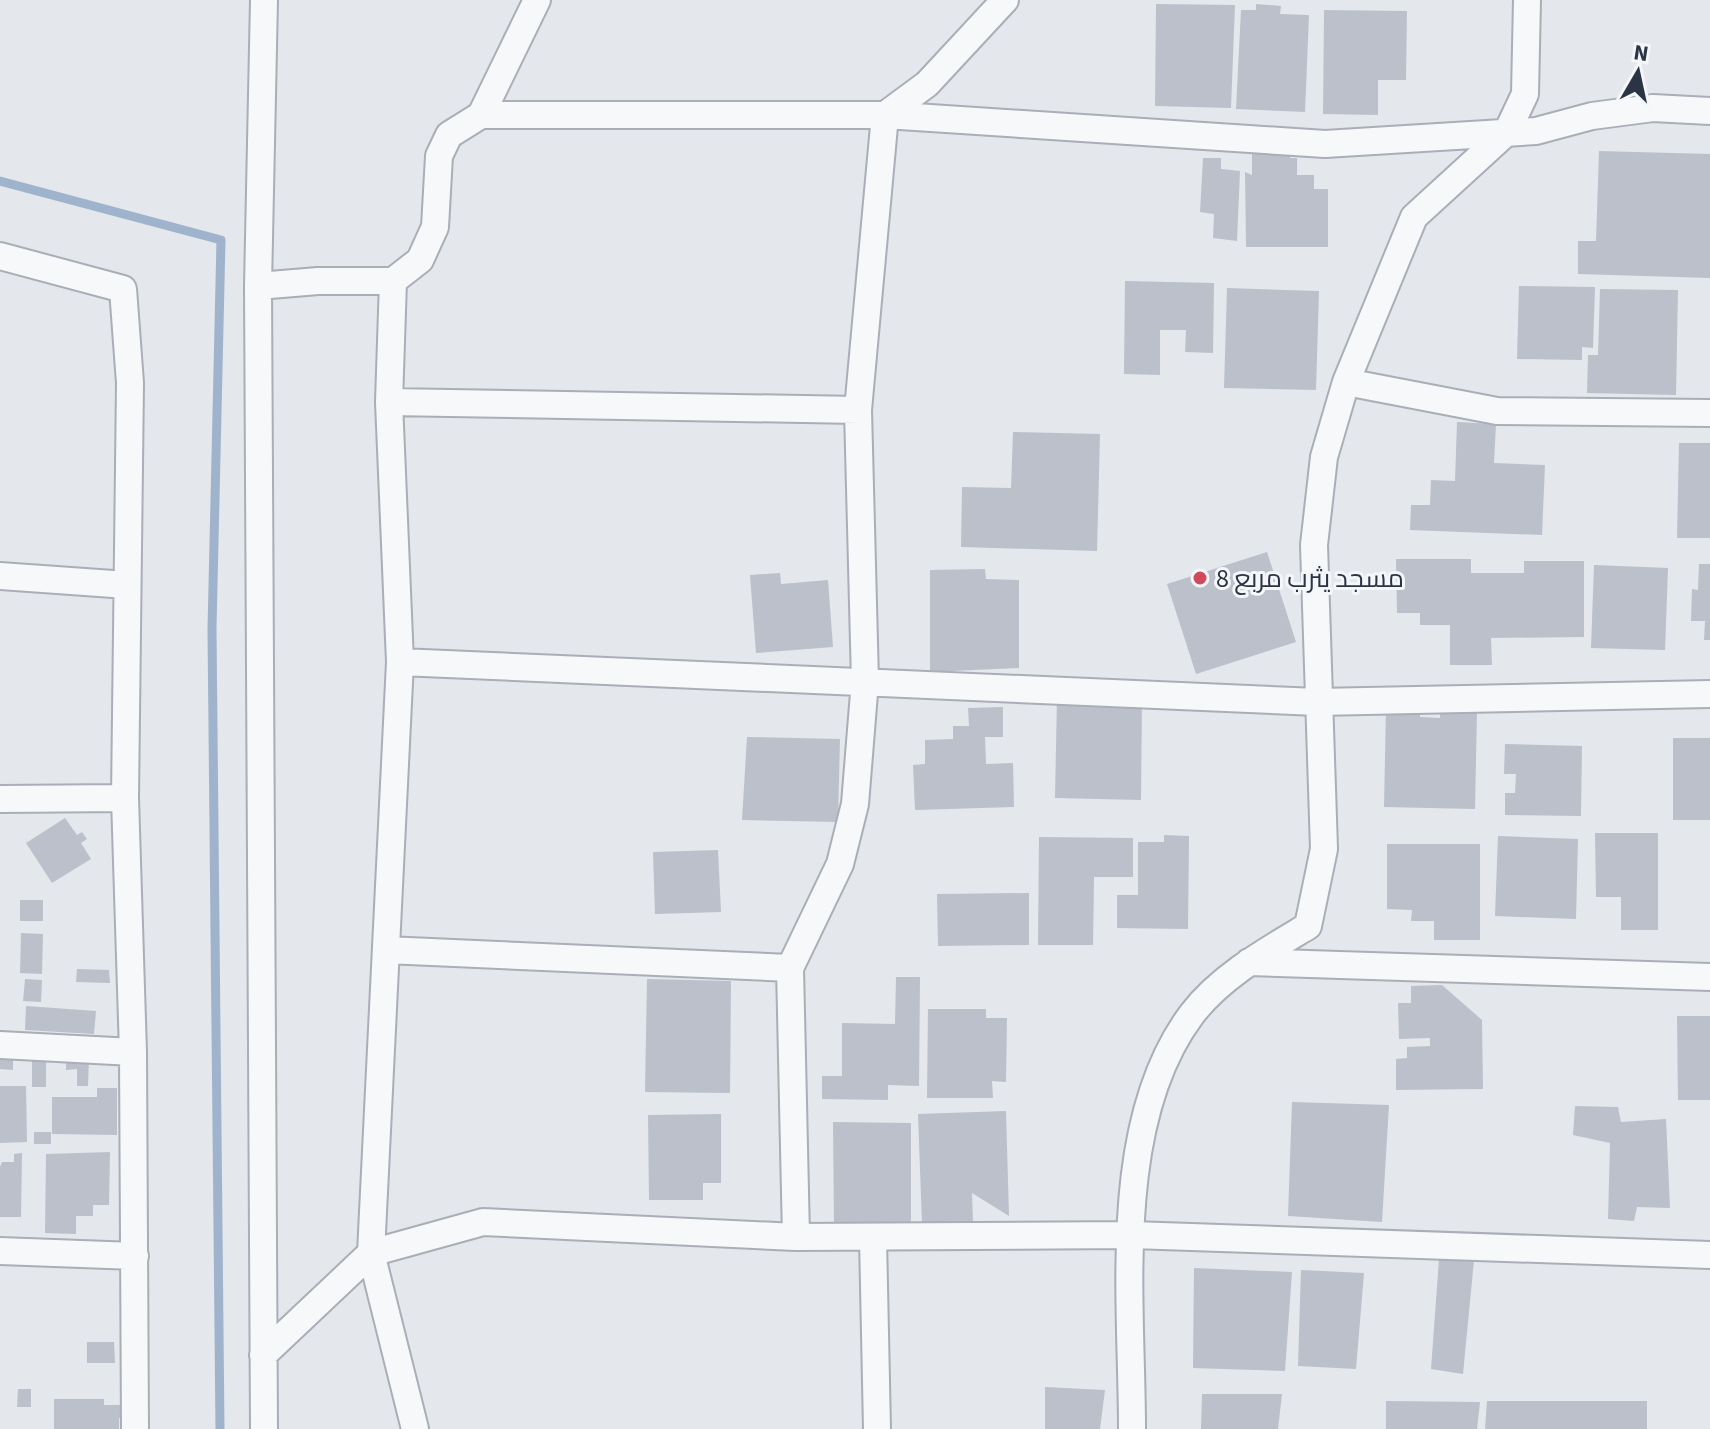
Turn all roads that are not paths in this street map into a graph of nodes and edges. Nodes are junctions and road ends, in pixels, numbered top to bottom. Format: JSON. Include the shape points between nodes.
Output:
{"nodes":[{"id":1,"x":264,"y":0,"type":"edge"},
{"id":2,"x":537,"y":0,"type":"edge"},
{"id":3,"x":1005,"y":0,"type":"edge"},
{"id":4,"x":1527,"y":0,"type":"edge"},
{"id":5,"x":1710,"y":111,"type":"edge"},
{"id":6,"x":481,"y":115,"type":"junction"},
{"id":7,"x":885,"y":115,"type":"junction"},
{"id":8,"x":1507,"y":132,"type":"junction"},
{"id":9,"x":0,"y":256,"type":"edge"},
{"id":10,"x":393,"y":281,"type":"junction"},
{"id":11,"x":258,"y":286,"type":"junction"},
{"id":12,"x":1346,"y":382,"type":"junction"},
{"id":13,"x":389,"y":402,"type":"junction"},
{"id":14,"x":858,"y":410,"type":"junction"},
{"id":15,"x":1710,"y":413,"type":"edge"},
{"id":16,"x":0,"y":576,"type":"edge"},
{"id":17,"x":127,"y":585,"type":"junction"},
{"id":18,"x":400,"y":662,"type":"junction"},
{"id":19,"x":865,"y":681,"type":"junction"},
{"id":20,"x":1710,"y":694,"type":"edge"},
{"id":21,"x":1317,"y":702,"type":"junction"},
{"id":22,"x":125,"y":798,"type":"junction"},
{"id":23,"x":0,"y":799,"type":"edge"},
{"id":24,"x":386,"y":950,"type":"junction"},
{"id":25,"x":1249,"y":962,"type":"junction"},
{"id":26,"x":790,"y":968,"type":"junction"},
{"id":27,"x":1710,"y":977,"type":"edge"},
{"id":28,"x":0,"y":1045,"type":"edge"},
{"id":29,"x":133,"y":1052,"type":"junction"},
{"id":30,"x":1132,"y":1235,"type":"junction"},
{"id":31,"x":796,"y":1237,"type":"junction"},
{"id":32,"x":873,"y":1238,"type":"junction"},
{"id":33,"x":0,"y":1251,"type":"edge"},
{"id":34,"x":371,"y":1253,"type":"junction"},
{"id":35,"x":1710,"y":1255,"type":"edge"},
{"id":36,"x":135,"y":1256,"type":"junction"},
{"id":37,"x":263,"y":1355,"type":"junction"},
{"id":38,"x":135,"y":1429,"type":"edge"},
{"id":39,"x":264,"y":1429,"type":"edge"},
{"id":40,"x":415,"y":1429,"type":"edge"},
{"id":41,"x":877,"y":1429,"type":"edge"},
{"id":42,"x":1132,"y":1429,"type":"edge"}],
"edges":[{"from":1,"to":11,"type":"street"},
{"from":2,"to":6,"type":"street"},
{"from":3,"to":7,"type":"street","via":[[927,84]]},
{"from":4,"to":8,"type":"street","via":[[1525,94]]},
{"from":5,"to":8,"type":"street","via":[[1653,108]]},
{"from":6,"to":7,"type":"street"},
{"from":6,"to":10,"type":"street","via":[[449,135],[439,156],[435,227],[420,260]]},
{"from":7,"to":8,"type":"street","via":[[1325,144]]},
{"from":7,"to":14,"type":"street"},
{"from":8,"to":12,"type":"street","via":[[1414,217]]},
{"from":9,"to":17,"type":"street","via":[[123,289],[130,383]]},
{"from":10,"to":11,"type":"street"},
{"from":10,"to":13,"type":"street"},
{"from":11,"to":37,"type":"street"},
{"from":12,"to":15,"type":"street","via":[[1497,411]]},
{"from":12,"to":21,"type":"street","via":[[1324,457],[1314,545]]},
{"from":13,"to":14,"type":"street"},
{"from":13,"to":18,"type":"street"},
{"from":14,"to":19,"type":"street"},
{"from":16,"to":17,"type":"street"},
{"from":17,"to":22,"type":"street"},
{"from":18,"to":19,"type":"street"},
{"from":18,"to":24,"type":"street"},
{"from":19,"to":21,"type":"street"},
{"from":19,"to":26,"type":"street","via":[[855,804],[840,864]]},
{"from":20,"to":21,"type":"street"},
{"from":21,"to":25,"type":"street","via":[[1324,849],[1308,926]]},
{"from":22,"to":23,"type":"street"},
{"from":22,"to":29,"type":"street"},
{"from":24,"to":26,"type":"street"},
{"from":24,"to":34,"type":"street"},
{"from":25,"to":27,"type":"street"},
{"from":25,"to":30,"type":"street","via":[[1193,1013],[1161,1068],[1141,1131]]},
{"from":26,"to":31,"type":"street"},
{"from":28,"to":29,"type":"street"},
{"from":29,"to":36,"type":"street"},
{"from":30,"to":32,"type":"street"},
{"from":30,"to":35,"type":"street"},
{"from":30,"to":42,"type":"street"},
{"from":31,"to":32,"type":"street"},
{"from":31,"to":34,"type":"street","via":[[483,1222]]},
{"from":32,"to":41,"type":"street"},
{"from":33,"to":36,"type":"street"},
{"from":34,"to":37,"type":"street"},
{"from":34,"to":40,"type":"street"},
{"from":36,"to":38,"type":"street"},
{"from":37,"to":39,"type":"street"}]}
